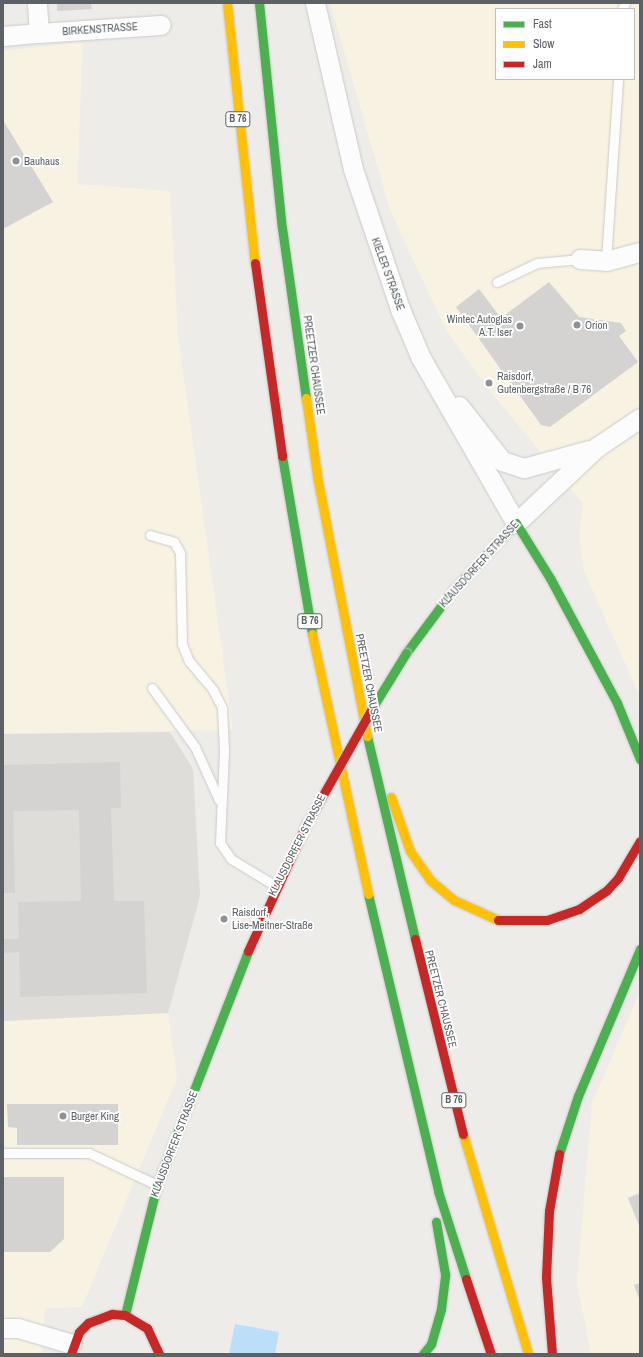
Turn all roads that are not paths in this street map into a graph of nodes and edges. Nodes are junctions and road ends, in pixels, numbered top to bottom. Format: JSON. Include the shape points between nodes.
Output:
{"nodes":[{"id":1,"x":37,"y":3,"type":"edge"},
{"id":2,"x":227,"y":3,"type":"edge"},
{"id":3,"x":259,"y":3,"type":"edge"},
{"id":4,"x":315,"y":3,"type":"edge"},
{"id":5,"x":161,"y":25,"type":"dead end"},
{"id":6,"x":39,"y":33,"type":"junction"},
{"id":7,"x":3,"y":36,"type":"edge"},
{"id":8,"x":618,"y":80,"type":"edge"},
{"id":9,"x":640,"y":252,"type":"edge"},
{"id":10,"x":580,"y":259,"type":"joint"},
{"id":11,"x":606,"y":261,"type":"junction"},
{"id":12,"x":497,"y":282,"type":"dead end"},
{"id":13,"x":421,"y":358,"type":"junction"},
{"id":14,"x":640,"y":418,"type":"edge"},
{"id":15,"x":597,"y":447,"type":"junction"},
{"id":16,"x":516,"y":522,"type":"junction"},
{"id":17,"x":150,"y":535,"type":"dead end"},
{"id":18,"x":152,"y":688,"type":"dead end"},
{"id":19,"x":372,"y":758,"type":"junction"},
{"id":20,"x":640,"y":759,"type":"edge"},
{"id":21,"x":220,"y":801,"type":"junction"},
{"id":22,"x":640,"y":841,"type":"edge"},
{"id":23,"x":276,"y":886,"type":"junction"},
{"id":24,"x":640,"y":949,"type":"edge"},
{"id":25,"x":3,"y":1153,"type":"edge"},
{"id":26,"x":157,"y":1185,"type":"junction"},
{"id":27,"x":438,"y":1191,"type":"junction"},
{"id":28,"x":126,"y":1315,"type":"junction"},
{"id":29,"x":3,"y":1328,"type":"edge"},
{"id":30,"x":72,"y":1349,"type":"edge"},
{"id":31,"x":159,"y":1354,"type":"edge"},
{"id":32,"x":424,"y":1354,"type":"edge"},
{"id":33,"x":491,"y":1354,"type":"edge"},
{"id":34,"x":528,"y":1354,"type":"edge"},
{"id":35,"x":552,"y":1354,"type":"edge"}],
"edges":[{"from":1,"to":6,"type":"street"},
{"from":2,"to":27,"type":"main road","number":"B 76","via":[[244,181],[282,459],[347,805]]},
{"from":3,"to":19,"type":"main road","name":"PREETZER CHAUSSEE","number":"B 76","via":[[282,228],[318,480]]},
{"from":4,"to":13,"type":"street","name":"KIELER STRASSE","via":[[365,211]]},
{"from":5,"to":6,"type":"street","name":"BIRKENSTRASSE"},
{"from":6,"to":7,"type":"street","name":"BIRKENSTRASSE"},
{"from":8,"to":11,"type":"lane"},
{"from":9,"to":11,"type":"street"},
{"from":10,"to":11,"type":"street"},
{"from":10,"to":12,"type":"lane","via":[[537,263]]},
{"from":13,"to":15,"type":"street","name":"KLAUSDORFER STRASSE","via":[[502,461],[524,468]]},
{"from":13,"to":16,"type":"street","name":"KIELER STRASSE"},
{"from":14,"to":15,"type":"street","name":"KLAUSDORFER STRASSE"},
{"from":15,"to":16,"type":"street","name":"KLAUSDORFER STRASSE"},
{"from":16,"to":20,"type":"main road","via":[[550,578],[617,703]]},
{"from":16,"to":23,"type":"main road","name":"KLAUSDORFER STRASSE","bridge":true,"via":[[453,590],[406,652],[349,745]]},
{"from":17,"to":21,"type":"lane","via":[[174,542],[180,553],[182,644],[189,661],[213,690],[222,708],[224,751]]},
{"from":18,"to":21,"type":"lane","via":[[195,747]]},
{"from":19,"to":22,"type":"main road","number":"B 76","via":[[397,811],[410,851],[430,880],[454,900],[497,920],[547,920],[579,909],[607,890],[618,878]]},
{"from":19,"to":34,"type":"main road","name":"PREETZER CHAUSSEE","number":"B 76","via":[[458,1119]]},
{"from":21,"to":23,"type":"lane","via":[[220,842],[232,859]]},
{"from":23,"to":26,"type":"main road","name":"KLAUSDORFER STRASSE"},
{"from":24,"to":35,"type":"main road","via":[[578,1096],[558,1157],[549,1211],[546,1277]]},
{"from":25,"to":26,"type":"lane","via":[[89,1153]]},
{"from":26,"to":28,"type":"main road","name":"KLAUSDORFER STRASSE"},
{"from":27,"to":32,"type":"main road","number":"B 76","via":[[436,1222],[445,1274],[441,1310],[431,1344]]},
{"from":27,"to":33,"type":"main road","number":"B 76"},
{"from":28,"to":30,"type":"main road","via":[[99,1317],[83,1328]]},
{"from":28,"to":31,"type":"main road","via":[[147,1328]]},
{"from":29,"to":30,"type":"street","via":[[18,1328]]}]}
